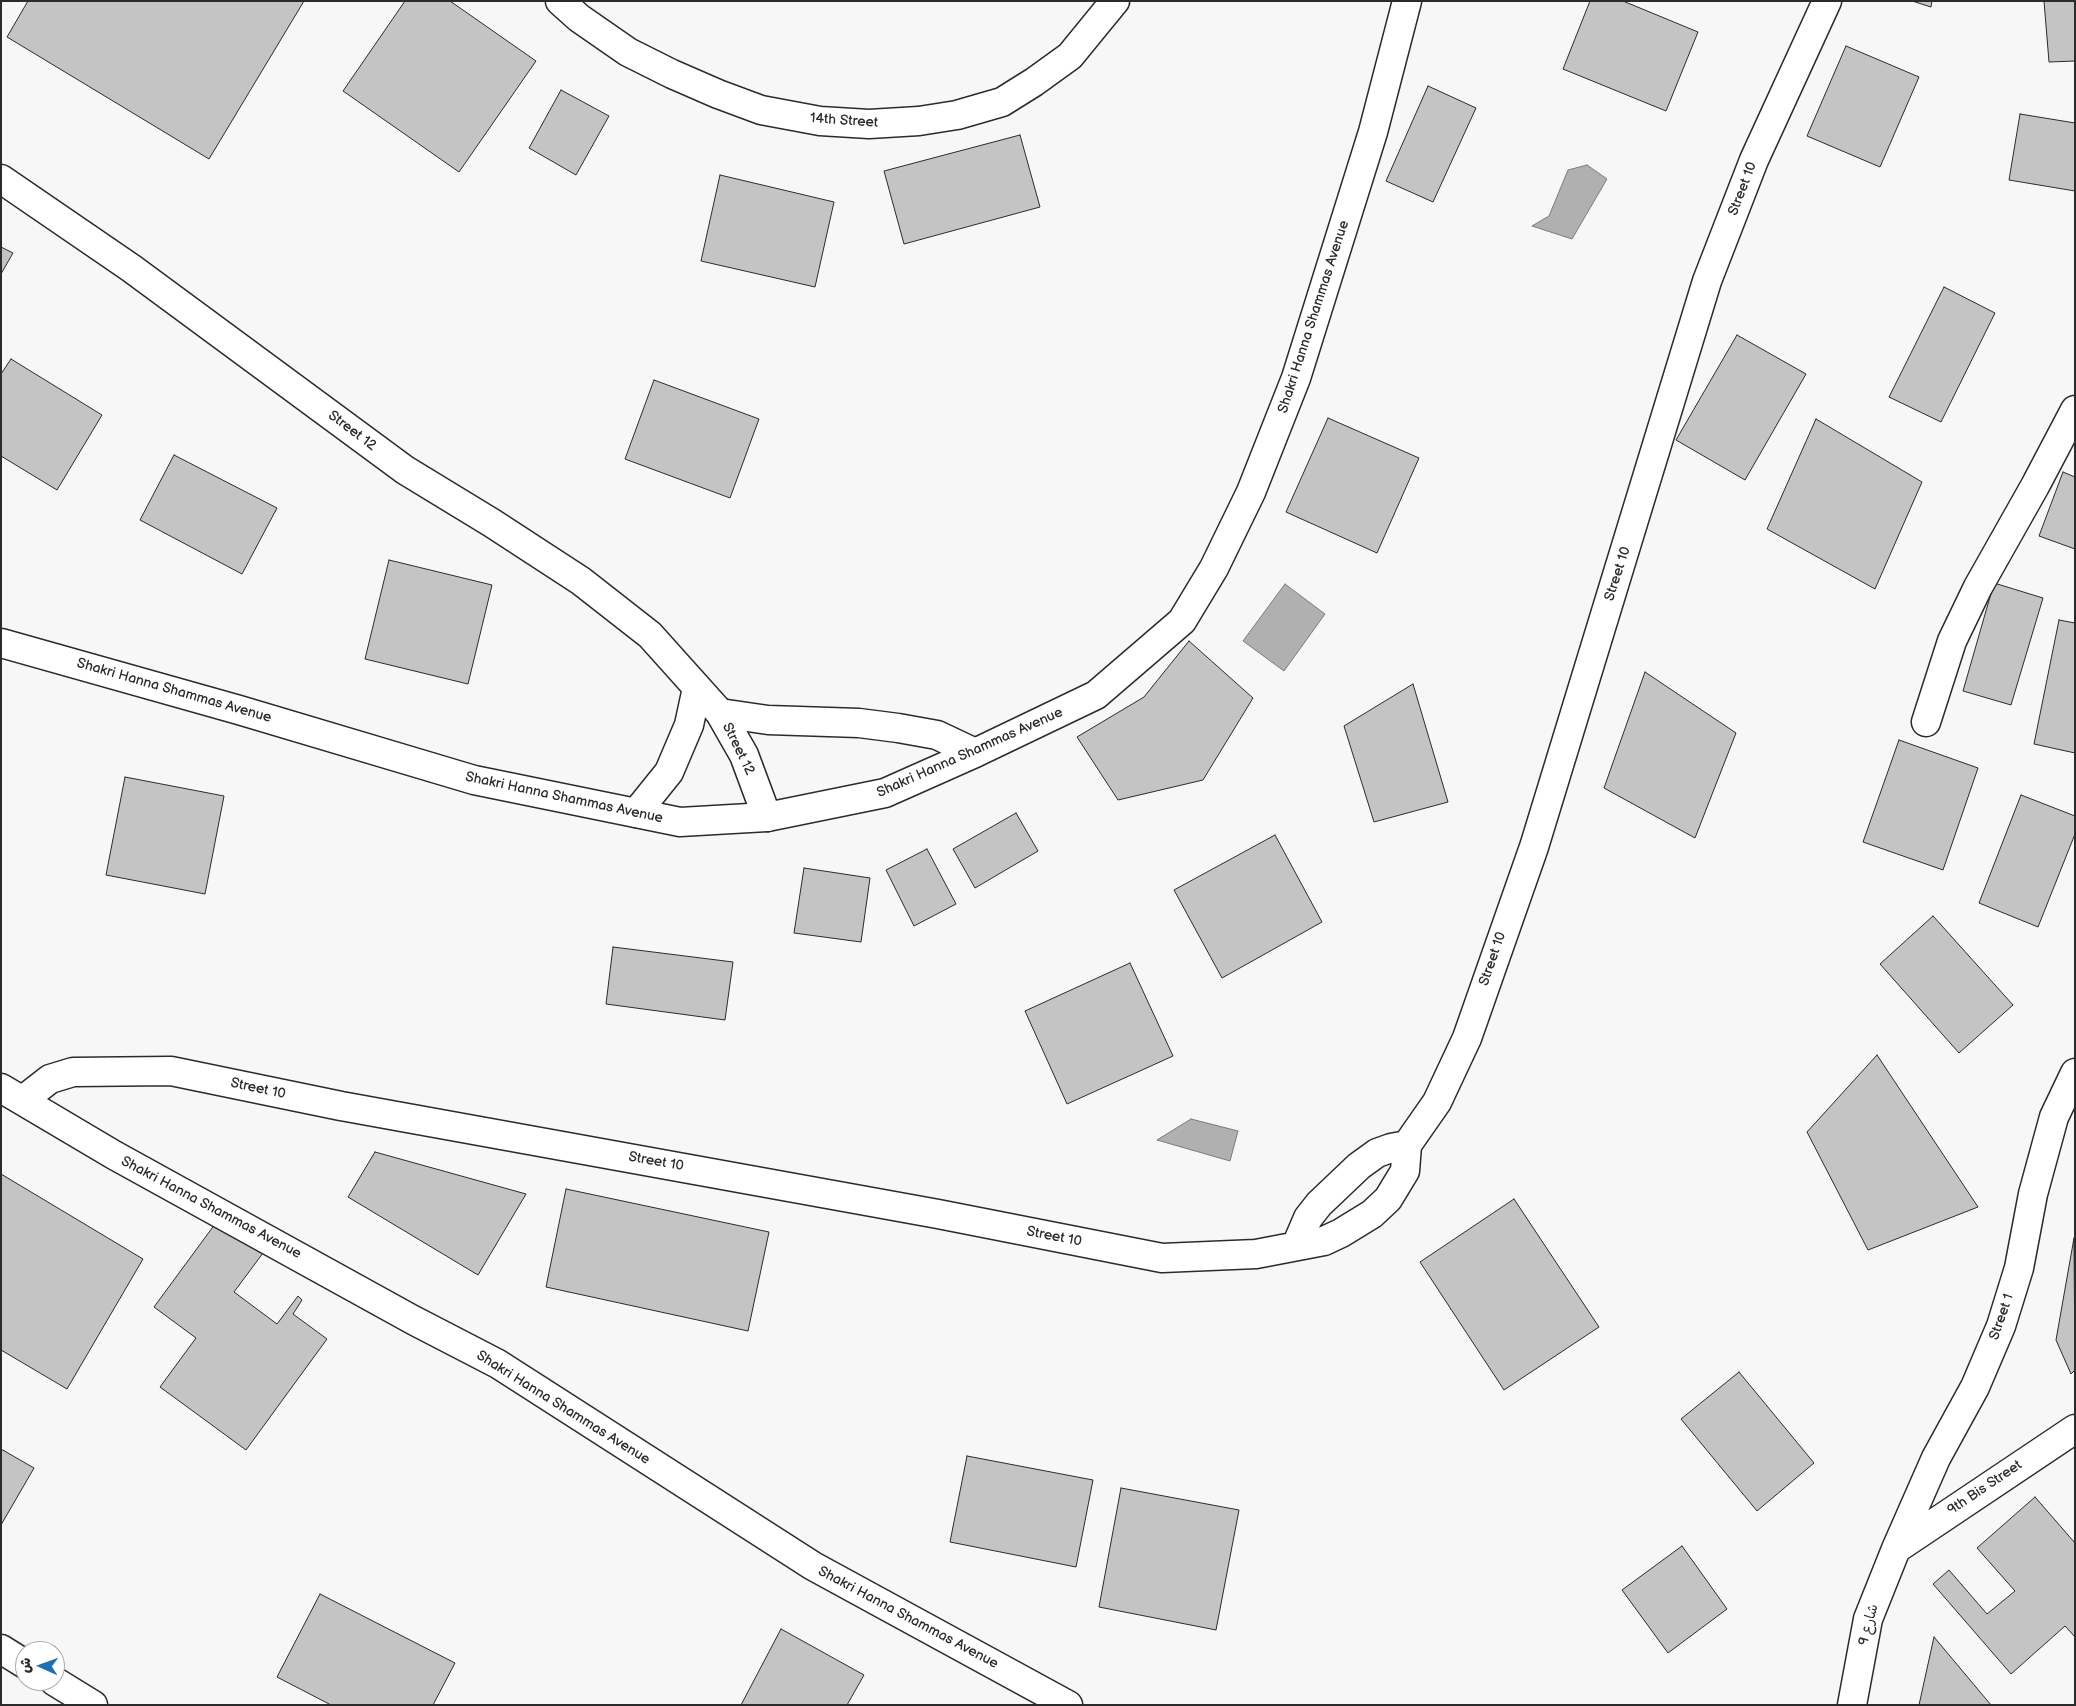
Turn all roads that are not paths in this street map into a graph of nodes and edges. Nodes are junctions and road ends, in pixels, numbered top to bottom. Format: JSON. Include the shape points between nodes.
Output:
{"nodes":[{"id":1,"x":560,"y":1,"type":"edge"},
{"id":2,"x":1115,"y":1,"type":"edge"},
{"id":3,"x":1407,"y":1,"type":"edge"},
{"id":4,"x":1827,"y":1,"type":"edge"},
{"id":5,"x":1,"y":179,"type":"edge"},
{"id":6,"x":2075,"y":410,"type":"edge"},
{"id":7,"x":2064,"y":455,"type":"edge"},
{"id":8,"x":1,"y":643,"type":"edge"},
{"id":9,"x":698,"y":688,"type":"junction"},
{"id":10,"x":720,"y":713,"type":"junction"},
{"id":11,"x":1926,"y":722,"type":"dead end"},
{"id":12,"x":975,"y":754,"type":"junction"},
{"id":13,"x":636,"y":813,"type":"junction"},
{"id":14,"x":767,"y":817,"type":"junction"},
{"id":15,"x":2075,"y":1073,"type":"edge"},
{"id":16,"x":12,"y":1094,"type":"edge"},
{"id":17,"x":1407,"y":1145,"type":"junction"},
{"id":18,"x":1296,"y":1246,"type":"junction"},
{"id":19,"x":2075,"y":1429,"type":"edge"},
{"id":20,"x":1896,"y":1549,"type":"junction"},
{"id":21,"x":1,"y":1649,"type":"edge"},
{"id":22,"x":15,"y":1658,"type":"edge"},
{"id":23,"x":65,"y":1688,"type":"edge"},
{"id":24,"x":93,"y":1705,"type":"edge"},
{"id":25,"x":1068,"y":1705,"type":"edge"},
{"id":26,"x":1852,"y":1705,"type":"edge"}],
"edges":[{"from":1,"to":2,"type":"street","name":"14th Street","via":[[628,52],[718,94],[761,110],[820,122],[869,124],[957,115],[1002,102],[1070,56]]},
{"from":3,"to":12,"type":"street","name":"Shakri Hanna Shammas Avenue","via":[[1373,132],[1296,378],[1250,492],[1214,568],[1182,621],[1096,695]]},
{"from":4,"to":17,"type":"street","name":"Street 10","via":[[1754,160],[1707,281],[1534,847],[1467,1038],[1436,1102]]},
{"from":5,"to":9,"type":"street","name":"Street 12","via":[[131,268],[405,470],[581,581],[650,635]]},
{"from":6,"to":7,"type":"street"},
{"from":7,"to":11,"type":"street","via":[[1978,587],[1952,641]]},
{"from":8,"to":13,"type":"street","name":"Shakri Hanna Shammas Avenue","via":[[474,780]]},
{"from":9,"to":10,"type":"street","name":"Street 12"},
{"from":9,"to":13,"type":"street","via":[[689,725],[668,772]]},
{"from":10,"to":12,"type":"street","via":[[768,720],[859,723],[937,734]]},
{"from":10,"to":14,"type":"street","name":"Street 12","via":[[744,755]]},
{"from":12,"to":14,"type":"street","name":"Shakri Hanna Shammas Avenue","via":[[885,793]]},
{"from":13,"to":14,"type":"street","name":"Shakri Hanna Shammas Avenue","via":[[680,822]]},
{"from":15,"to":20,"type":"street","name":"Street 1","via":[[2054,1117],[2001,1326],[1975,1387],[1936,1458]]},
{"from":16,"to":18,"type":"street","name":"Street 10","via":[[73,1072],[171,1071],[341,1106],[1162,1258],[1256,1254]]},
{"from":16,"to":25,"type":"street","name":"Shakri Hanna Shammas Avenue","via":[[114,1156],[498,1364],[813,1566]]},
{"from":17,"to":18,"type":"street","via":[[1377,1153],[1359,1166],[1319,1204],[1308,1218]]},
{"from":17,"to":18,"type":"street","name":"Street 10","via":[[1405,1170],[1388,1199],[1372,1214],[1324,1241]]},
{"from":19,"to":20,"type":"street","name":"9th Bis Street"},
{"from":20,"to":26,"type":"street","name":"شارع 9","via":[[1868,1619]]},
{"from":21,"to":22,"type":"street"},
{"from":23,"to":24,"type":"street"}]}
